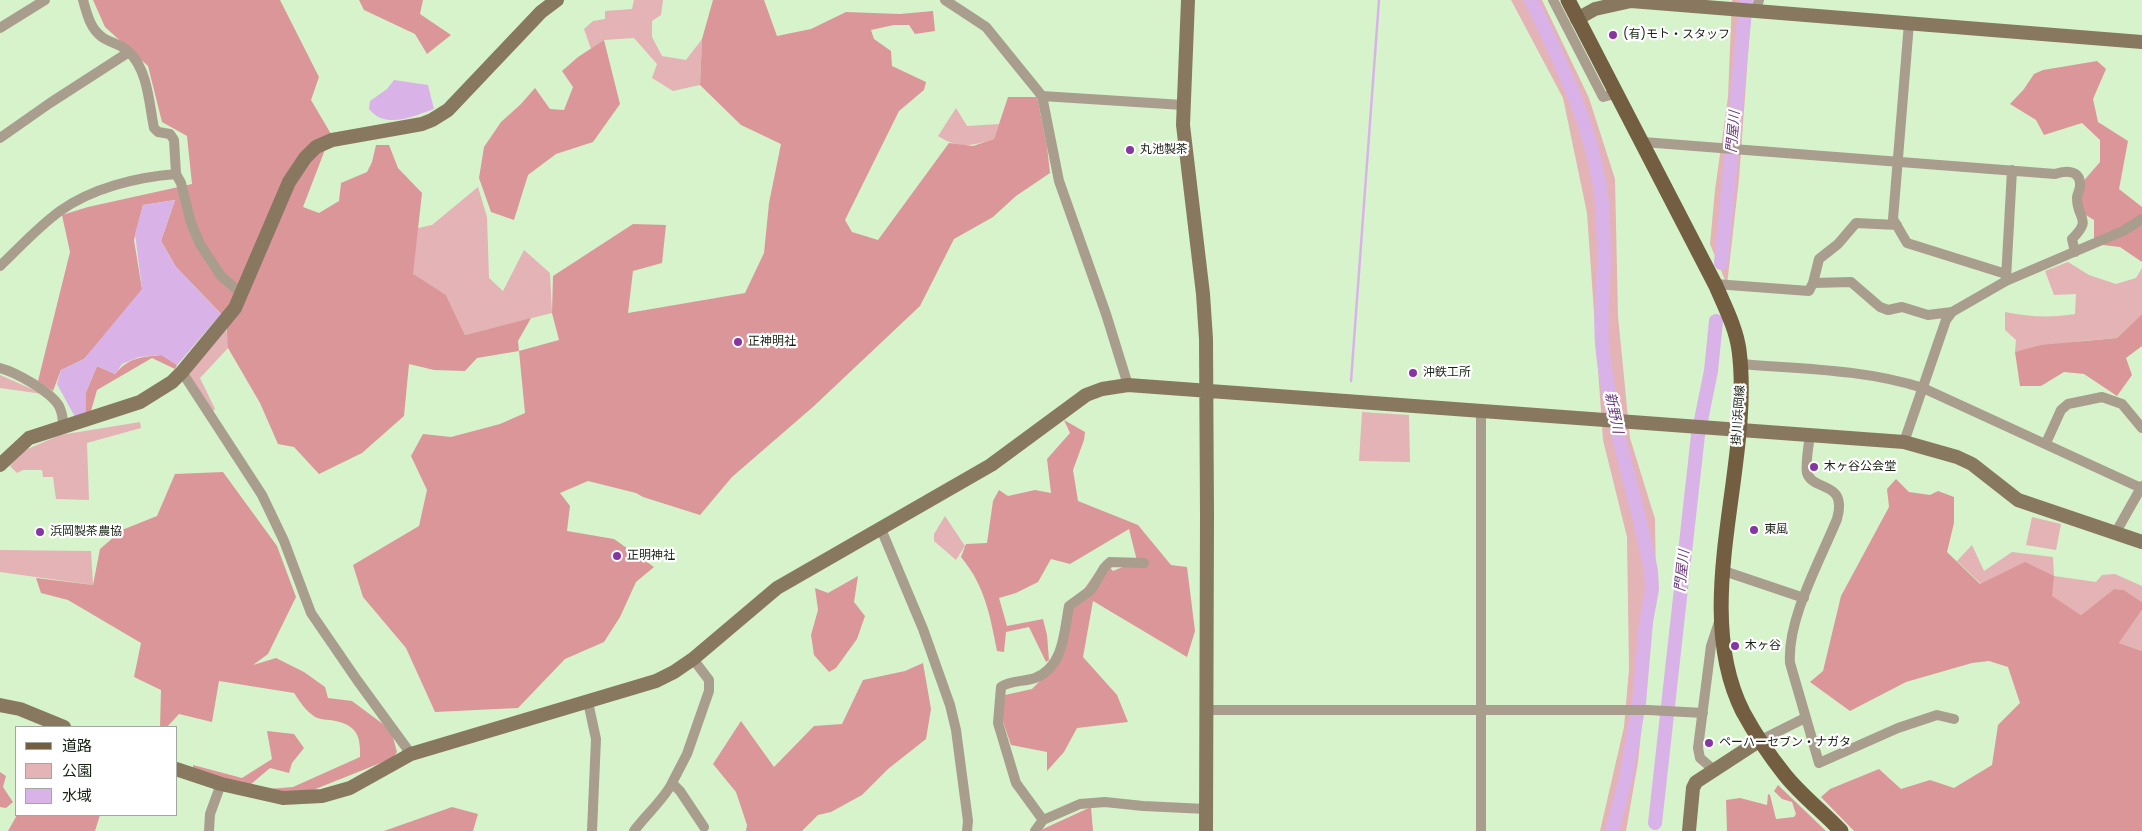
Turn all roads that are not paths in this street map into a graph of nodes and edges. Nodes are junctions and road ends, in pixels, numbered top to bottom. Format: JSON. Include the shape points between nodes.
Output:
{"nodes":[{"id":1,"x":45,"y":0,"type":"edge"},
{"id":2,"x":83,"y":0,"type":"edge"},
{"id":3,"x":557,"y":0,"type":"edge"},
{"id":4,"x":945,"y":0,"type":"edge"},
{"id":5,"x":1188,"y":0,"type":"edge"},
{"id":6,"x":1553,"y":0,"type":"edge"},
{"id":7,"x":1568,"y":0,"type":"edge"},
{"id":8,"x":1758,"y":5,"type":"edge"},
{"id":9,"x":1577,"y":19,"type":"junction"},
{"id":10,"x":1909,"y":23,"type":"junction"},
{"id":11,"x":0,"y":28,"type":"edge"},
{"id":12,"x":2142,"y":42,"type":"edge"},
{"id":13,"x":129,"y":52,"type":"junction"},
{"id":14,"x":1615,"y":94,"type":"junction"},
{"id":15,"x":1042,"y":96,"type":"junction"},
{"id":16,"x":1182,"y":105,"type":"junction"},
{"id":17,"x":0,"y":138,"type":"edge"},
{"id":18,"x":1643,"y":142,"type":"junction"},
{"id":19,"x":1897,"y":161,"type":"junction"},
{"id":20,"x":2012,"y":170,"type":"junction"},
{"id":21,"x":176,"y":174,"type":"junction"},
{"id":22,"x":2142,"y":219,"type":"edge"},
{"id":23,"x":1896,"y":225,"type":"junction"},
{"id":24,"x":2075,"y":252,"type":"junction"},
{"id":25,"x":0,"y":266,"type":"edge"},
{"id":26,"x":2006,"y":277,"type":"junction"},
{"id":27,"x":1813,"y":283,"type":"junction"},
{"id":28,"x":1715,"y":284,"type":"junction"},
{"id":29,"x":242,"y":294,"type":"junction"},
{"id":30,"x":1952,"y":312,"type":"junction"},
{"id":31,"x":1740,"y":364,"type":"junction"},
{"id":32,"x":0,"y":368,"type":"edge"},
{"id":33,"x":182,"y":372,"type":"junction"},
{"id":34,"x":1128,"y":385,"type":"junction"},
{"id":35,"x":1923,"y":388,"type":"junction"},
{"id":36,"x":1206,"y":389,"type":"junction"},
{"id":37,"x":1481,"y":412,"type":"junction"},
{"id":38,"x":63,"y":425,"type":"junction"},
{"id":39,"x":2142,"y":428,"type":"edge"},
{"id":40,"x":1739,"y":430,"type":"junction"},
{"id":41,"x":1810,"y":434,"type":"junction"},
{"id":42,"x":1904,"y":442,"type":"junction"},
{"id":43,"x":2046,"y":443,"type":"junction"},
{"id":44,"x":0,"y":466,"type":"edge"},
{"id":45,"x":2141,"y":487,"type":"edge"},
{"id":46,"x":881,"y":529,"type":"junction"},
{"id":47,"x":2116,"y":532,"type":"junction"},
{"id":48,"x":2142,"y":542,"type":"edge"},
{"id":49,"x":1144,"y":563,"type":"dead end"},
{"id":50,"x":1724,"y":571,"type":"junction"},
{"id":51,"x":1804,"y":598,"type":"junction"},
{"id":52,"x":1721,"y":616,"type":"junction"},
{"id":53,"x":693,"y":659,"type":"junction"},
{"id":54,"x":588,"y":702,"type":"junction"},
{"id":55,"x":0,"y":705,"type":"edge"},
{"id":56,"x":1206,"y":710,"type":"junction"},
{"id":57,"x":1481,"y":711,"type":"junction"},
{"id":58,"x":1703,"y":713,"type":"junction"},
{"id":59,"x":1805,"y":718,"type":"junction"},
{"id":60,"x":1954,"y":719,"type":"dead end"},
{"id":61,"x":62,"y":726,"type":"edge"},
{"id":62,"x":1760,"y":741,"type":"junction"},
{"id":63,"x":411,"y":754,"type":"junction"},
{"id":64,"x":178,"y":770,"type":"edge"},
{"id":65,"x":1714,"y":770,"type":"junction"},
{"id":66,"x":672,"y":783,"type":"junction"},
{"id":67,"x":221,"y":784,"type":"junction"},
{"id":68,"x":1206,"y":809,"type":"junction"},
{"id":69,"x":1043,"y":820,"type":"junction"},
{"id":70,"x":704,"y":826,"type":"dead end"},
{"id":71,"x":209,"y":831,"type":"edge"},
{"id":72,"x":592,"y":831,"type":"edge"},
{"id":73,"x":634,"y":831,"type":"edge"},
{"id":74,"x":967,"y":831,"type":"edge"},
{"id":75,"x":1035,"y":831,"type":"edge"},
{"id":76,"x":1206,"y":831,"type":"edge"},
{"id":77,"x":1481,"y":831,"type":"edge"},
{"id":78,"x":1689,"y":831,"type":"edge"},
{"id":79,"x":1840,"y":831,"type":"edge"}],
"edges":[{"from":1,"to":11,"type":"street"},
{"from":2,"to":13,"type":"street","via":[[90,23],[102,38]]},
{"from":3,"to":29,"type":"street","via":[[541,12],[448,110],[432,120],[332,140],[316,147],[289,182]]},
{"from":4,"to":15,"type":"street","via":[[986,27]]},
{"from":5,"to":16,"type":"street"},
{"from":6,"to":14,"type":"street","via":[[1603,97]]},
{"from":7,"to":9,"type":"main road","name":"掛川浜岡線"},
{"from":8,"to":9,"type":"street","via":[[1734,8],[1631,1],[1595,9]]},
{"from":8,"to":10,"type":"street"},
{"from":9,"to":14,"type":"main road","name":"掛川浜岡線"},
{"from":10,"to":12,"type":"street"},
{"from":10,"to":19,"type":"street"},
{"from":13,"to":17,"type":"street"},
{"from":13,"to":21,"type":"street","via":[[140,66],[154,128],[170,134],[174,140]]},
{"from":14,"to":18,"type":"main road","name":"掛川浜岡線"},
{"from":15,"to":16,"type":"street"},
{"from":15,"to":34,"type":"street","via":[[1059,181]]},
{"from":16,"to":36,"type":"street","via":[[1203,294]]},
{"from":18,"to":19,"type":"street"},
{"from":18,"to":28,"type":"main road","name":"掛川浜岡線"},
{"from":19,"to":20,"type":"street"},
{"from":19,"to":23,"type":"street","via":[[1893,219]]},
{"from":20,"to":24,"type":"street","via":[[2055,174],[2065,170],[2077,177],[2080,185],[2077,198],[2084,224],[2072,240]]},
{"from":20,"to":26,"type":"street"},
{"from":21,"to":25,"type":"street","via":[[128,182],[77,200],[58,212]]},
{"from":21,"to":29,"type":"street","via":[[200,244],[221,276]]},
{"from":22,"to":24,"type":"street"},
{"from":23,"to":26,"type":"street","via":[[1906,243]]},
{"from":23,"to":27,"type":"street","via":[[1856,223],[1820,259]]},
{"from":24,"to":26,"type":"street"},
{"from":26,"to":30,"type":"street"},
{"from":27,"to":28,"type":"street","via":[[1809,291],[1799,292]]},
{"from":27,"to":30,"type":"street","via":[[1851,282],[1888,310],[1902,307],[1928,315]]},
{"from":28,"to":31,"type":"main road","name":"掛川浜岡線","via":[[1735,329]]},
{"from":29,"to":33,"type":"street","via":[[230,315]]},
{"from":30,"to":35,"type":"street","via":[[1946,320]]},
{"from":31,"to":35,"type":"street","via":[[1867,374]]},
{"from":31,"to":40,"type":"main road","name":"掛川浜岡線"},
{"from":32,"to":38,"type":"street","via":[[22,377],[49,395],[58,405]]},
{"from":33,"to":38,"type":"street","via":[[140,402]]},
{"from":33,"to":63,"type":"street","via":[[262,495],[284,541],[311,613]]},
{"from":34,"to":36,"type":"street"},
{"from":34,"to":46,"type":"street","via":[[1086,395],[991,465]]},
{"from":35,"to":42,"type":"street"},
{"from":35,"to":43,"type":"street"},
{"from":36,"to":37,"type":"street"},
{"from":36,"to":56,"type":"street"},
{"from":37,"to":40,"type":"street"},
{"from":37,"to":57,"type":"street"},
{"from":38,"to":44,"type":"street","via":[[29,438]]},
{"from":39,"to":43,"type":"street","via":[[2122,404],[2102,397],[2068,404],[2061,410]]},
{"from":40,"to":41,"type":"street"},
{"from":40,"to":50,"type":"main road","name":"掛川浜岡線"},
{"from":41,"to":42,"type":"street"},
{"from":41,"to":51,"type":"street","via":[[1807,473],[1811,479],[1832,490],[1840,508]]},
{"from":42,"to":47,"type":"street","via":[[1957,456],[2018,500],[2036,508]]},
{"from":43,"to":45,"type":"street"},
{"from":45,"to":47,"type":"street"},
{"from":46,"to":53,"type":"street","via":[[777,588]]},
{"from":46,"to":74,"type":"street","via":[[923,629],[950,705],[956,730]]},
{"from":47,"to":48,"type":"street"},
{"from":49,"to":69,"type":"street","via":[[1110,562],[1091,590],[1069,606],[1063,643],[1048,670],[1035,678],[1001,687],[998,723],[1016,783]]},
{"from":50,"to":51,"type":"street"},
{"from":50,"to":52,"type":"main road","name":"掛川浜岡線"},
{"from":51,"to":59,"type":"street","via":[[1789,648]]},
{"from":52,"to":58,"type":"street","via":[[1711,646]]},
{"from":52,"to":62,"type":"main road","name":"掛川浜岡線","via":[[1733,688]]},
{"from":53,"to":54,"type":"street","via":[[656,681]]},
{"from":53,"to":66,"type":"street","via":[[709,680],[709,691],[687,754]]},
{"from":54,"to":63,"type":"street"},
{"from":54,"to":72,"type":"street","via":[[596,739]]},
{"from":55,"to":61,"type":"street","via":[[20,709]]},
{"from":56,"to":57,"type":"street"},
{"from":56,"to":68,"type":"street"},
{"from":57,"to":58,"type":"street","via":[[1648,710]]},
{"from":57,"to":77,"type":"street"},
{"from":58,"to":65,"type":"street","via":[[1698,748],[1700,758]]},
{"from":59,"to":60,"type":"street","via":[[1819,763],[1898,728],[1937,715]]},
{"from":59,"to":62,"type":"street"},
{"from":62,"to":65,"type":"street"},
{"from":62,"to":79,"type":"main road","name":"掛川浜岡線","via":[[1785,776]]},
{"from":63,"to":67,"type":"street","via":[[350,788],[322,796],[283,798]]},
{"from":64,"to":67,"type":"street"},
{"from":65,"to":78,"type":"street","via":[[1696,782],[1693,788]]},
{"from":66,"to":70,"type":"street"},
{"from":66,"to":73,"type":"street"},
{"from":67,"to":71,"type":"street","via":[[210,814]]},
{"from":68,"to":69,"type":"street","via":[[1105,802],[1080,804]]},
{"from":68,"to":76,"type":"street"},
{"from":69,"to":75,"type":"street"}]}
